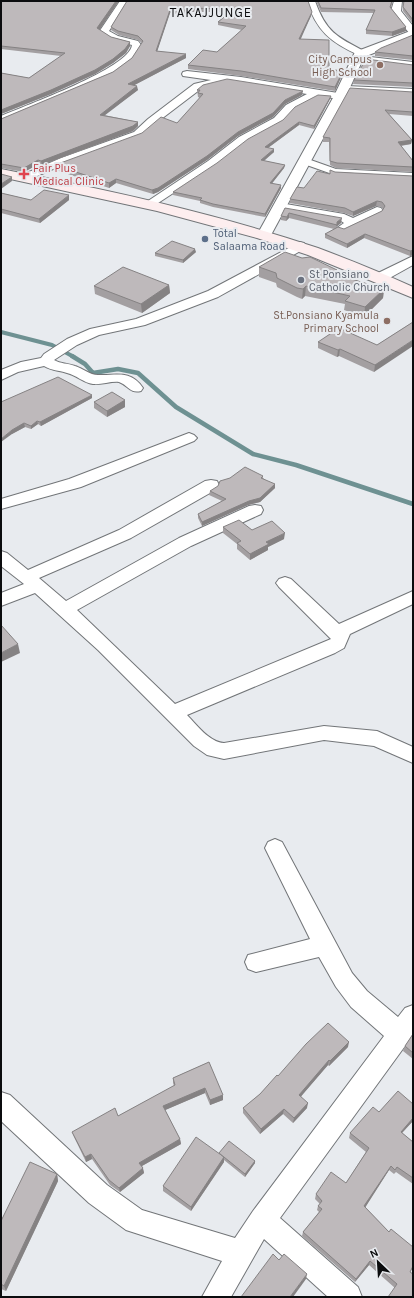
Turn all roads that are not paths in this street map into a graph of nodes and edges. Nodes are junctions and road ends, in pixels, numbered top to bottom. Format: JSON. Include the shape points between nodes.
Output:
{"nodes":[{"id":1,"x":124,"y":1,"type":"edge"},
{"id":2,"x":311,"y":1,"type":"edge"},
{"id":3,"x":398,"y":1,"type":"edge"},
{"id":4,"x":413,"y":33,"type":"edge"},
{"id":5,"x":359,"y":55,"type":"junction"},
{"id":6,"x":413,"y":65,"type":"edge"},
{"id":7,"x":187,"y":74,"type":"dead end"},
{"id":8,"x":225,"y":78,"type":"junction"},
{"id":9,"x":317,"y":92,"type":"junction"},
{"id":10,"x":342,"y":92,"type":"junction"},
{"id":11,"x":413,"y":92,"type":"edge"},
{"id":12,"x":1,"y":120,"type":"edge"},
{"id":13,"x":305,"y":161,"type":"junction"},
{"id":14,"x":1,"y":173,"type":"edge"},
{"id":15,"x":413,"y":176,"type":"edge"},
{"id":16,"x":24,"y":178,"type":"junction"},
{"id":17,"x":148,"y":205,"type":"junction"},
{"id":18,"x":280,"y":207,"type":"junction"},
{"id":19,"x":377,"y":211,"type":"dead end"},
{"id":20,"x":353,"y":223,"type":"junction"},
{"id":21,"x":340,"y":229,"type":"edge"},
{"id":22,"x":264,"y":236,"type":"junction"},
{"id":23,"x":300,"y":246,"type":"junction"},
{"id":24,"x":413,"y":260,"type":"edge"},
{"id":25,"x":381,"y":277,"type":"junction"},
{"id":26,"x":413,"y":293,"type":"edge"},
{"id":27,"x":46,"y":361,"type":"junction"},
{"id":28,"x":1,"y":376,"type":"edge"},
{"id":29,"x":136,"y":388,"type":"dead end"},
{"id":30,"x":189,"y":438,"type":"dead end"},
{"id":31,"x":211,"y":485,"type":"dead end"},
{"id":32,"x":1,"y":504,"type":"edge"},
{"id":33,"x":256,"y":510,"type":"dead end"},
{"id":34,"x":1,"y":558,"type":"edge"},
{"id":35,"x":32,"y":581,"type":"junction"},
{"id":36,"x":285,"y":583,"type":"dead end"},
{"id":37,"x":413,"y":597,"type":"edge"},
{"id":38,"x":1,"y":600,"type":"edge"},
{"id":39,"x":65,"y":609,"type":"junction"},
{"id":40,"x":341,"y":637,"type":"junction"},
{"id":41,"x":172,"y":713,"type":"junction"},
{"id":42,"x":413,"y":755,"type":"edge"},
{"id":43,"x":275,"y":848,"type":"dead end"},
{"id":44,"x":325,"y":946,"type":"junction"},
{"id":45,"x":256,"y":962,"type":"dead end"},
{"id":46,"x":406,"y":1025,"type":"edge"},
{"id":47,"x":1,"y":1104,"type":"edge"},
{"id":48,"x":262,"y":1220,"type":"junction"},
{"id":49,"x":240,"y":1253,"type":"junction"},
{"id":50,"x":216,"y":1297,"type":"edge"},
{"id":51,"x":348,"y":1297,"type":"edge"}],
"edges":[{"from":1,"to":12,"type":"street","via":[[104,32],[135,43],[135,52],[105,76]]},
{"from":2,"to":5,"type":"street","via":[[316,17],[329,35]]},
{"from":3,"to":4,"type":"street","via":[[396,11]]},
{"from":4,"to":5,"type":"street"},
{"from":5,"to":6,"type":"street"},
{"from":5,"to":10,"type":"street"},
{"from":7,"to":8,"type":"street"},
{"from":8,"to":9,"type":"street"},
{"from":8,"to":16,"type":"street","via":[[198,86],[138,134],[65,160]]},
{"from":9,"to":10,"type":"street"},
{"from":9,"to":17,"type":"street","via":[[290,107],[278,120],[243,139]]},
{"from":10,"to":11,"type":"street"},
{"from":10,"to":13,"type":"street"},
{"from":13,"to":15,"type":"street","via":[[335,172]]},
{"from":13,"to":18,"type":"street"},
{"from":14,"to":16,"type":"main road"},
{"from":16,"to":17,"type":"main road"},
{"from":17,"to":22,"type":"main road"},
{"from":18,"to":20,"type":"street","via":[[344,218]]},
{"from":18,"to":22,"type":"street"},
{"from":19,"to":20,"type":"street"},
{"from":20,"to":21,"type":"street"},
{"from":22,"to":23,"type":"main road"},
{"from":23,"to":25,"type":"main road"},
{"from":23,"to":27,"type":"street","via":[[213,294],[140,322],[95,332],[61,349]]},
{"from":24,"to":25,"type":"street"},
{"from":25,"to":26,"type":"main road"},
{"from":27,"to":28,"type":"street","via":[[13,369]]},
{"from":27,"to":29,"type":"street","via":[[94,380],[122,378]]},
{"from":30,"to":32,"type":"street","via":[[75,484]]},
{"from":31,"to":35,"type":"street","via":[[125,534]]},
{"from":33,"to":39,"type":"street","via":[[185,542]]},
{"from":34,"to":35,"type":"street"},
{"from":35,"to":38,"type":"street"},
{"from":35,"to":39,"type":"street"},
{"from":36,"to":40,"type":"street"},
{"from":37,"to":40,"type":"street","via":[[351,625],[344,630]]},
{"from":39,"to":41,"type":"street"},
{"from":40,"to":41,"type":"street","via":[[329,648]]},
{"from":41,"to":42,"type":"street","via":[[200,741],[214,750],[240,749],[324,733],[377,739]]},
{"from":43,"to":44,"type":"street"},
{"from":44,"to":45,"type":"street"},
{"from":44,"to":46,"type":"street","via":[[344,980],[359,1000]]},
{"from":46,"to":48,"type":"street"},
{"from":47,"to":49,"type":"street","via":[[98,1194],[135,1221]]},
{"from":48,"to":49,"type":"street"},
{"from":48,"to":51,"type":"street"},
{"from":49,"to":50,"type":"street"}]}
